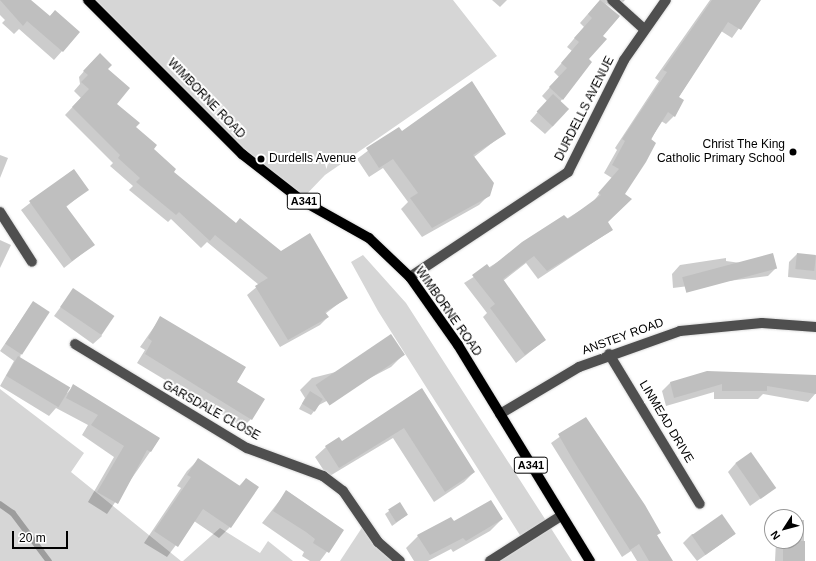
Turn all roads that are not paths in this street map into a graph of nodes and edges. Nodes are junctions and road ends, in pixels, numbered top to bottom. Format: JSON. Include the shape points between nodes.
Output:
{"nodes":[{"id":1,"x":88,"y":0,"type":"edge"},
{"id":2,"x":612,"y":0,"type":"edge"},
{"id":3,"x":666,"y":0,"type":"edge"},
{"id":4,"x":644,"y":29,"type":"junction"},
{"id":5,"x":0,"y":212,"type":"edge"},
{"id":6,"x":32,"y":262,"type":"dead end"},
{"id":7,"x":410,"y":277,"type":"junction"},
{"id":8,"x":816,"y":327,"type":"edge"},
{"id":9,"x":75,"y":344,"type":"dead end"},
{"id":10,"x":608,"y":354,"type":"junction"},
{"id":11,"x":500,"y":414,"type":"junction"},
{"id":12,"x":700,"y":504,"type":"dead end"},
{"id":13,"x":561,"y":516,"type":"junction"},
{"id":14,"x":400,"y":561,"type":"edge"},
{"id":15,"x":490,"y":561,"type":"edge"},
{"id":16,"x":590,"y":561,"type":"edge"}],
"edges":[{"from":1,"to":7,"type":"main road","name":"WIMBORNE ROAD","number":"A341","via":[[242,154],[301,200],[369,238]]},
{"from":2,"to":4,"type":"street"},
{"from":3,"to":4,"type":"street","name":"DURDELLS AVENUE"},
{"from":4,"to":7,"type":"street","name":"DURDELLS AVENUE","via":[[624,60],[568,172],[560,180]]},
{"from":5,"to":6,"type":"street"},
{"from":7,"to":11,"type":"main road","name":"WIMBORNE ROAD","number":"A341"},
{"from":8,"to":10,"type":"street","name":"ANSTEY ROAD","via":[[762,323],[716,326],[680,331]]},
{"from":9,"to":14,"type":"street","name":"GARSDALE CLOSE","via":[[247,448],[323,476],[343,491],[378,542]]},
{"from":10,"to":11,"type":"street","name":"ANSTEY ROAD","via":[[579,367]]},
{"from":10,"to":12,"type":"street","name":"LINMEAD DRIVE"},
{"from":11,"to":13,"type":"main road","name":"WIMBORNE ROAD","number":"A341"},
{"from":13,"to":15,"type":"street"},
{"from":13,"to":16,"type":"main road","name":"WIMBORNE ROAD","number":"A341"}]}
